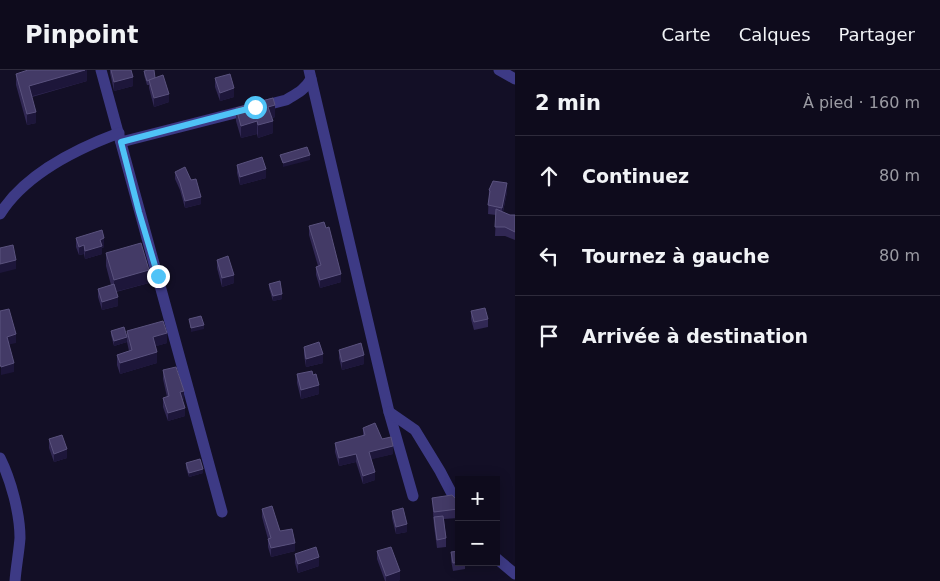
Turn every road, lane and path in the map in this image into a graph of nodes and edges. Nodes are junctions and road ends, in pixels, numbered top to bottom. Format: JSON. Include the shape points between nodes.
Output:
{"nodes":[{"id":1,"x":101,"y":70,"type":"edge"},
{"id":2,"x":500,"y":70,"type":"edge"},
{"id":3,"x":310,"y":74,"type":"edge"},
{"id":4,"x":515,"y":79,"type":"edge"},
{"id":5,"x":120,"y":138,"type":"junction"},
{"id":6,"x":0,"y":214,"type":"edge"},
{"id":7,"x":389,"y":412,"type":"junction"},
{"id":8,"x":0,"y":458,"type":"edge"},
{"id":9,"x":413,"y":496,"type":"dead end"},
{"id":10,"x":455,"y":496,"type":"edge"},
{"id":11,"x":222,"y":512,"type":"dead end"},
{"id":12,"x":500,"y":561,"type":"edge"},
{"id":13,"x":515,"y":574,"type":"edge"},
{"id":14,"x":15,"y":581,"type":"edge"}],
"edges":[{"from":1,"to":5,"type":"street"},
{"from":2,"to":4,"type":"street"},
{"from":3,"to":5,"type":"street","via":[[307,86],[286,100]]},
{"from":3,"to":7,"type":"street"},
{"from":5,"to":6,"type":"street","via":[[80,149],[42,173],[24,185]]},
{"from":5,"to":11,"type":"street"},
{"from":7,"to":9,"type":"street"},
{"from":7,"to":10,"type":"street","via":[[415,430]]},
{"from":8,"to":14,"type":"street","via":[[18,514],[20,537]]},
{"from":12,"to":13,"type":"street"}]}
